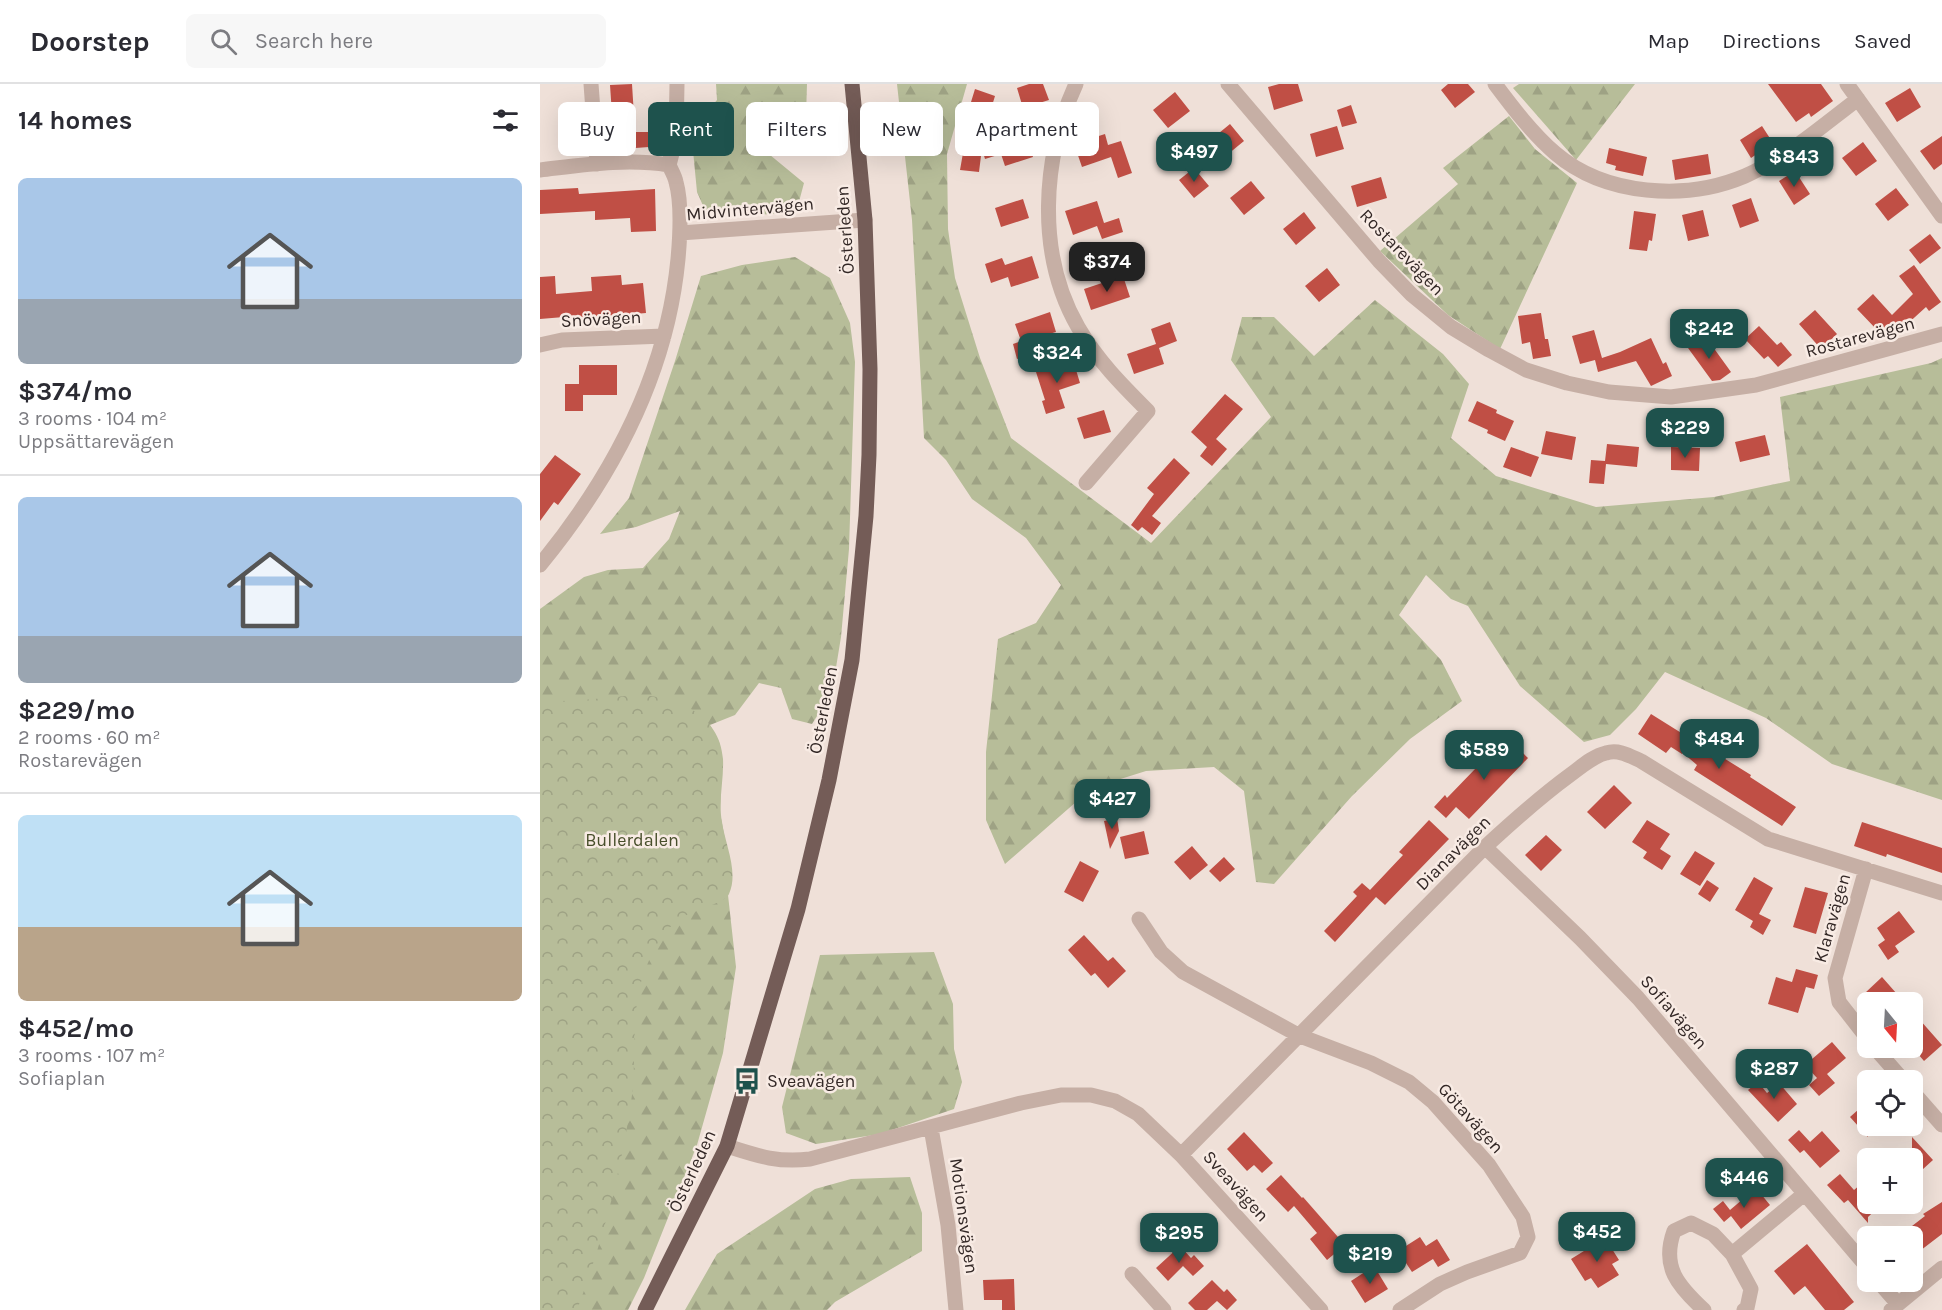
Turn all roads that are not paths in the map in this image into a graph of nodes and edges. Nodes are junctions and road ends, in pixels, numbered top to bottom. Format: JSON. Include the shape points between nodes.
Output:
{"nodes":[{"id":1,"x":591,"y":84,"type":"edge"},
{"id":2,"x":676,"y":84,"type":"edge"},
{"id":3,"x":852,"y":84,"type":"edge"},
{"id":4,"x":1076,"y":84,"type":"edge"},
{"id":5,"x":1228,"y":84,"type":"edge"},
{"id":6,"x":1495,"y":84,"type":"edge"},
{"id":7,"x":1847,"y":84,"type":"edge"},
{"id":8,"x":1858,"y":99,"type":"junction"},
{"id":9,"x":597,"y":164,"type":"junction"},
{"id":10,"x":669,"y":165,"type":"junction"},
{"id":11,"x":540,"y":170,"type":"edge"},
{"id":12,"x":1942,"y":216,"type":"edge"},
{"id":13,"x":865,"y":220,"type":"junction"},
{"id":14,"x":680,"y":233,"type":"junction"},
{"id":15,"x":1942,"y":334,"type":"edge"},
{"id":16,"x":664,"y":336,"type":"junction"},
{"id":17,"x":540,"y":345,"type":"edge"},
{"id":18,"x":1086,"y":483,"type":"dead end"},
{"id":19,"x":540,"y":565,"type":"edge"},
{"id":20,"x":1485,"y":847,"type":"junction"},
{"id":21,"x":1866,"y":869,"type":"junction"},
{"id":22,"x":1942,"y":893,"type":"edge"},
{"id":23,"x":1139,"y":919,"type":"dead end"},
{"id":24,"x":1857,"y":1025,"type":"edge"},
{"id":25,"x":1300,"y":1036,"type":"junction"},
{"id":26,"x":1884,"y":1058,"type":"edge"},
{"id":27,"x":1894,"y":1070,"type":"edge"},
{"id":28,"x":1923,"y":1103,"type":"edge"},
{"id":29,"x":1942,"y":1125,"type":"edge"},
{"id":30,"x":931,"y":1128,"type":"junction"},
{"id":31,"x":728,"y":1146,"type":"junction"},
{"id":32,"x":1181,"y":1155,"type":"junction"},
{"id":33,"x":1804,"y":1194,"type":"junction"},
{"id":34,"x":1732,"y":1254,"type":"junction"},
{"id":35,"x":1857,"y":1255,"type":"edge"},
{"id":36,"x":1942,"y":1268,"type":"edge"},
{"id":37,"x":1132,"y":1274,"type":"dead end"},
{"id":38,"x":1885,"y":1292,"type":"edge"},
{"id":39,"x":1894,"y":1307,"type":"edge"},
{"id":40,"x":645,"y":1310,"type":"edge"},
{"id":41,"x":956,"y":1310,"type":"edge"},
{"id":42,"x":1164,"y":1310,"type":"edge"},
{"id":43,"x":1321,"y":1310,"type":"edge"},
{"id":44,"x":1400,"y":1310,"type":"edge"},
{"id":45,"x":1704,"y":1310,"type":"edge"},
{"id":46,"x":1744,"y":1310,"type":"edge"}],
"edges":[{"from":1,"to":9,"type":"street"},
{"from":2,"to":10,"type":"street","via":[[676,138]]},
{"from":3,"to":13,"type":"main road","name":"Österleden"},
{"from":4,"to":18,"type":"street","via":[[1051,159],[1054,260],[1077,325],[1114,378],[1148,411]]},
{"from":5,"to":15,"type":"street","name":"Rostarevägen","via":[[1412,295],[1451,327],[1526,370],[1609,392],[1671,397],[1756,385]]},
{"from":6,"to":8,"type":"street","via":[[1556,154],[1577,168],[1624,186],[1662,191],[1726,183],[1746,176],[1801,142]]},
{"from":7,"to":8,"type":"street"},
{"from":8,"to":12,"type":"street"},
{"from":9,"to":10,"type":"street"},
{"from":9,"to":11,"type":"street"},
{"from":10,"to":14,"type":"street","via":[[676,181]]},
{"from":13,"to":14,"type":"street","name":"Midvintervägen"},
{"from":13,"to":31,"type":"main road","name":"Österleden","via":[[869,455],[852,660],[798,909]]},
{"from":14,"to":16,"type":"street","name":"Midvintervägen","via":[[676,280]]},
{"from":16,"to":17,"type":"street","name":"Snövägen","via":[[562,340]]},
{"from":16,"to":19,"type":"street","name":"Midvintervägen","via":[[643,400],[611,467]]},
{"from":20,"to":21,"type":"street","name":"Dianavägen","via":[[1587,763],[1606,753],[1624,753],[1768,839]]},
{"from":20,"to":25,"type":"street","name":"Dianavägen"},
{"from":20,"to":33,"type":"street","name":"Sofiavägen","via":[[1638,998]]},
{"from":21,"to":22,"type":"street","name":"Dianavägen"},
{"from":21,"to":24,"type":"street","name":"Klaravägen","via":[[1835,978],[1839,1002]]},
{"from":23,"to":25,"type":"street","name":"Götavägen","via":[[1161,952],[1183,972]]},
{"from":25,"to":32,"type":"street","name":"Dianavägen"},
{"from":25,"to":44,"type":"street","name":"Götavägen","via":[[1409,1082],[1433,1102],[1489,1165],[1523,1217],[1528,1237],[1520,1253],[1440,1284]]},
{"from":26,"to":27,"type":"street"},
{"from":28,"to":29,"type":"street"},
{"from":30,"to":31,"type":"street","name":"Sveavägen","via":[[789,1162]]},
{"from":30,"to":32,"type":"street","name":"Sveavägen","via":[[1021,1103],[1061,1095],[1091,1095],[1115,1101],[1138,1114]]},
{"from":30,"to":41,"type":"street","name":"Motionsvägen","via":[[948,1225]]},
{"from":31,"to":40,"type":"main road","name":"Österleden"},
{"from":32,"to":43,"type":"street","name":"Sveavägen"},
{"from":33,"to":34,"type":"street"},
{"from":33,"to":35,"type":"street","name":"Sofiavägen"},
{"from":34,"to":45,"type":"street","via":[[1713,1234],[1691,1223],[1674,1231],[1668,1247],[1670,1267],[1688,1295]]},
{"from":34,"to":46,"type":"street","via":[[1751,1288],[1748,1308]]},
{"from":36,"to":39,"type":"street"},
{"from":37,"to":42,"type":"street"},
{"from":38,"to":39,"type":"street"}]}
